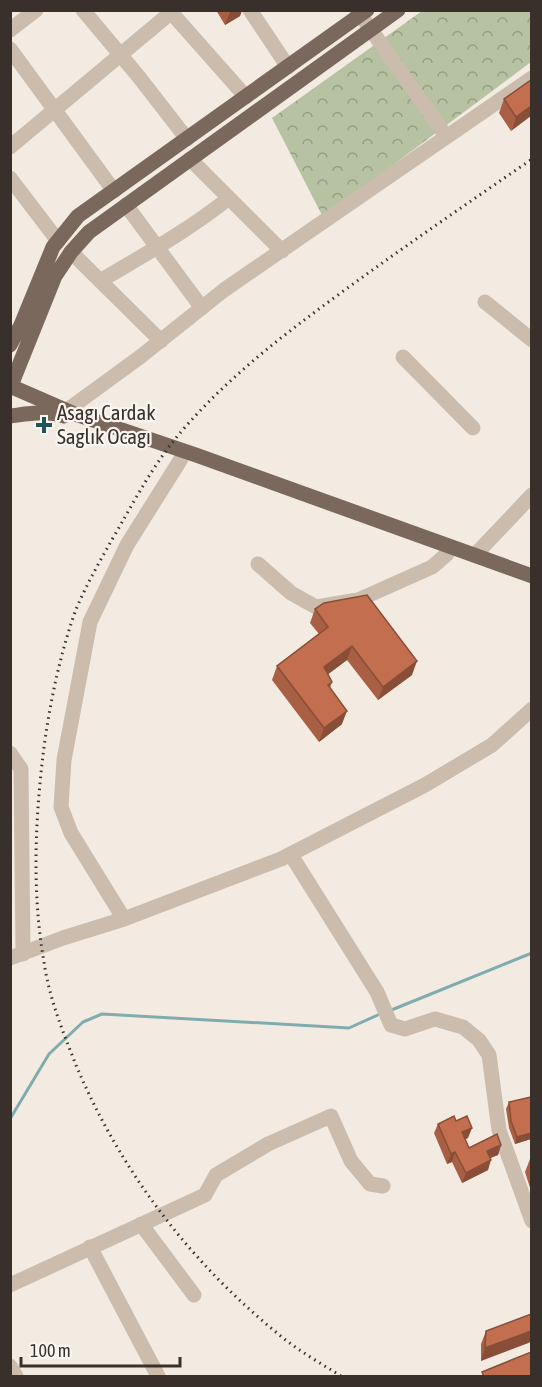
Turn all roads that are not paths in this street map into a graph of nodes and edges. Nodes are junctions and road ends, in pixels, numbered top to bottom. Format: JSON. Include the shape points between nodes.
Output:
{"nodes":[{"id":1,"x":36,"y":10,"type":"edge"},
{"id":2,"x":83,"y":10,"type":"edge"},
{"id":3,"x":250,"y":10,"type":"edge"},
{"id":4,"x":398,"y":10,"type":"edge"},
{"id":5,"x":172,"y":11,"type":"edge"},
{"id":6,"x":361,"y":12,"type":"edge"},
{"id":7,"x":10,"y":30,"type":"edge"},
{"id":8,"x":371,"y":30,"type":"junction"},
{"id":9,"x":10,"y":49,"type":"edge"},
{"id":10,"x":120,"y":56,"type":"junction"},
{"id":11,"x":288,"y":67,"type":"junction"},
{"id":12,"x":531,"y":78,"type":"edge"},
{"id":13,"x":246,"y":97,"type":"junction"},
{"id":14,"x":54,"y":110,"type":"junction"},
{"id":15,"x":446,"y":136,"type":"junction"},
{"id":16,"x":187,"y":139,"type":"junction"},
{"id":17,"x":10,"y":147,"type":"edge"},
{"id":18,"x":190,"y":159,"type":"junction"},
{"id":19,"x":10,"y":178,"type":"edge"},
{"id":20,"x":114,"y":191,"type":"junction"},
{"id":21,"x":229,"y":198,"type":"junction"},
{"id":22,"x":126,"y":205,"type":"junction"},
{"id":23,"x":58,"y":241,"type":"junction"},
{"id":24,"x":158,"y":247,"type":"junction"},
{"id":25,"x":282,"y":251,"type":"junction"},
{"id":26,"x":71,"y":252,"type":"junction"},
{"id":27,"x":100,"y":281,"type":"junction"},
{"id":28,"x":485,"y":302,"type":"dead end"},
{"id":29,"x":202,"y":308,"type":"junction"},
{"id":30,"x":161,"y":340,"type":"junction"},
{"id":31,"x":531,"y":340,"type":"edge"},
{"id":32,"x":10,"y":345,"type":"edge"},
{"id":33,"x":403,"y":357,"type":"dead end"},
{"id":34,"x":11,"y":387,"type":"edge"},
{"id":35,"x":66,"y":411,"type":"junction"},
{"id":36,"x":10,"y":416,"type":"edge"},
{"id":37,"x":473,"y":428,"type":"dead end"},
{"id":38,"x":181,"y":459,"type":"junction"},
{"id":39,"x":531,"y":495,"type":"edge"},
{"id":40,"x":447,"y":554,"type":"junction"},
{"id":41,"x":475,"y":555,"type":"junction"},
{"id":42,"x":258,"y":564,"type":"dead end"},
{"id":43,"x":531,"y":576,"type":"edge"},
{"id":44,"x":531,"y":586,"type":"edge"},
{"id":45,"x":531,"y":710,"type":"edge"},
{"id":46,"x":10,"y":753,"type":"edge"},
{"id":47,"x":291,"y":855,"type":"junction"},
{"id":48,"x":124,"y":919,"type":"junction"},
{"id":49,"x":17,"y":956,"type":"edge"},
{"id":50,"x":383,"y":1186,"type":"dead end"},
{"id":51,"x":531,"y":1221,"type":"edge"},
{"id":52,"x":141,"y":1224,"type":"junction"},
{"id":53,"x":90,"y":1246,"type":"junction"},
{"id":54,"x":10,"y":1285,"type":"edge"},
{"id":55,"x":194,"y":1295,"type":"dead end"},
{"id":56,"x":10,"y":1366,"type":"edge"},
{"id":57,"x":16,"y":1377,"type":"edge"},
{"id":58,"x":158,"y":1377,"type":"edge"}],
"edges":[{"from":1,"to":7,"type":"street"},
{"from":2,"to":10,"type":"street"},
{"from":3,"to":11,"type":"street"},
{"from":4,"to":8,"type":"main road"},
{"from":5,"to":10,"type":"street"},
{"from":5,"to":13,"type":"street"},
{"from":6,"to":8,"type":"street"},
{"from":6,"to":11,"type":"main road"},
{"from":8,"to":15,"type":"street"},
{"from":8,"to":18,"type":"main road"},
{"from":9,"to":14,"type":"street"},
{"from":10,"to":14,"type":"street"},
{"from":10,"to":16,"type":"street"},
{"from":11,"to":13,"type":"main road"},
{"from":12,"to":15,"type":"street"},
{"from":13,"to":16,"type":"main road"},
{"from":14,"to":17,"type":"street"},
{"from":14,"to":20,"type":"street"},
{"from":15,"to":25,"type":"street"},
{"from":16,"to":20,"type":"main road"},
{"from":18,"to":21,"type":"street"},
{"from":18,"to":22,"type":"main road"},
{"from":19,"to":23,"type":"street"},
{"from":20,"to":23,"type":"main road","via":[[78,216]]},
{"from":21,"to":24,"type":"street"},
{"from":21,"to":25,"type":"street"},
{"from":22,"to":24,"type":"street"},
{"from":22,"to":26,"type":"main road","via":[[88,232]]},
{"from":23,"to":32,"type":"main road"},
{"from":24,"to":27,"type":"street"},
{"from":24,"to":29,"type":"street"},
{"from":25,"to":29,"type":"street"},
{"from":26,"to":27,"type":"street"},
{"from":26,"to":34,"type":"main road","via":[[56,276]]},
{"from":27,"to":30,"type":"street"},
{"from":28,"to":31,"type":"street"},
{"from":29,"to":30,"type":"street"},
{"from":30,"to":35,"type":"street"},
{"from":33,"to":37,"type":"street"},
{"from":34,"to":35,"type":"main road"},
{"from":35,"to":41,"type":"main road"},
{"from":36,"to":38,"type":"main road","via":[[59,414]]},
{"from":38,"to":40,"type":"main road","via":[[350,516]]},
{"from":38,"to":48,"type":"street","via":[[127,545],[90,622],[64,760],[61,807],[71,833]]},
{"from":39,"to":41,"type":"street"},
{"from":40,"to":42,"type":"street","via":[[432,567],[358,600],[316,607],[291,593]]},
{"from":40,"to":44,"type":"main road"},
{"from":41,"to":43,"type":"main road"},
{"from":45,"to":47,"type":"street","via":[[492,745]]},
{"from":46,"to":49,"type":"street","via":[[21,769]]},
{"from":47,"to":48,"type":"street"},
{"from":47,"to":51,"type":"street","via":[[377,992],[391,1025],[405,1029],[435,1019],[454,1024],[463,1027],[489,1054],[499,1130]]},
{"from":48,"to":49,"type":"street"},
{"from":50,"to":52,"type":"street","via":[[370,1184],[351,1161],[331,1116],[268,1144],[216,1175],[205,1195]]},
{"from":52,"to":53,"type":"street"},
{"from":52,"to":55,"type":"street"},
{"from":53,"to":54,"type":"street"},
{"from":53,"to":58,"type":"street"},
{"from":56,"to":57,"type":"street"}]}
